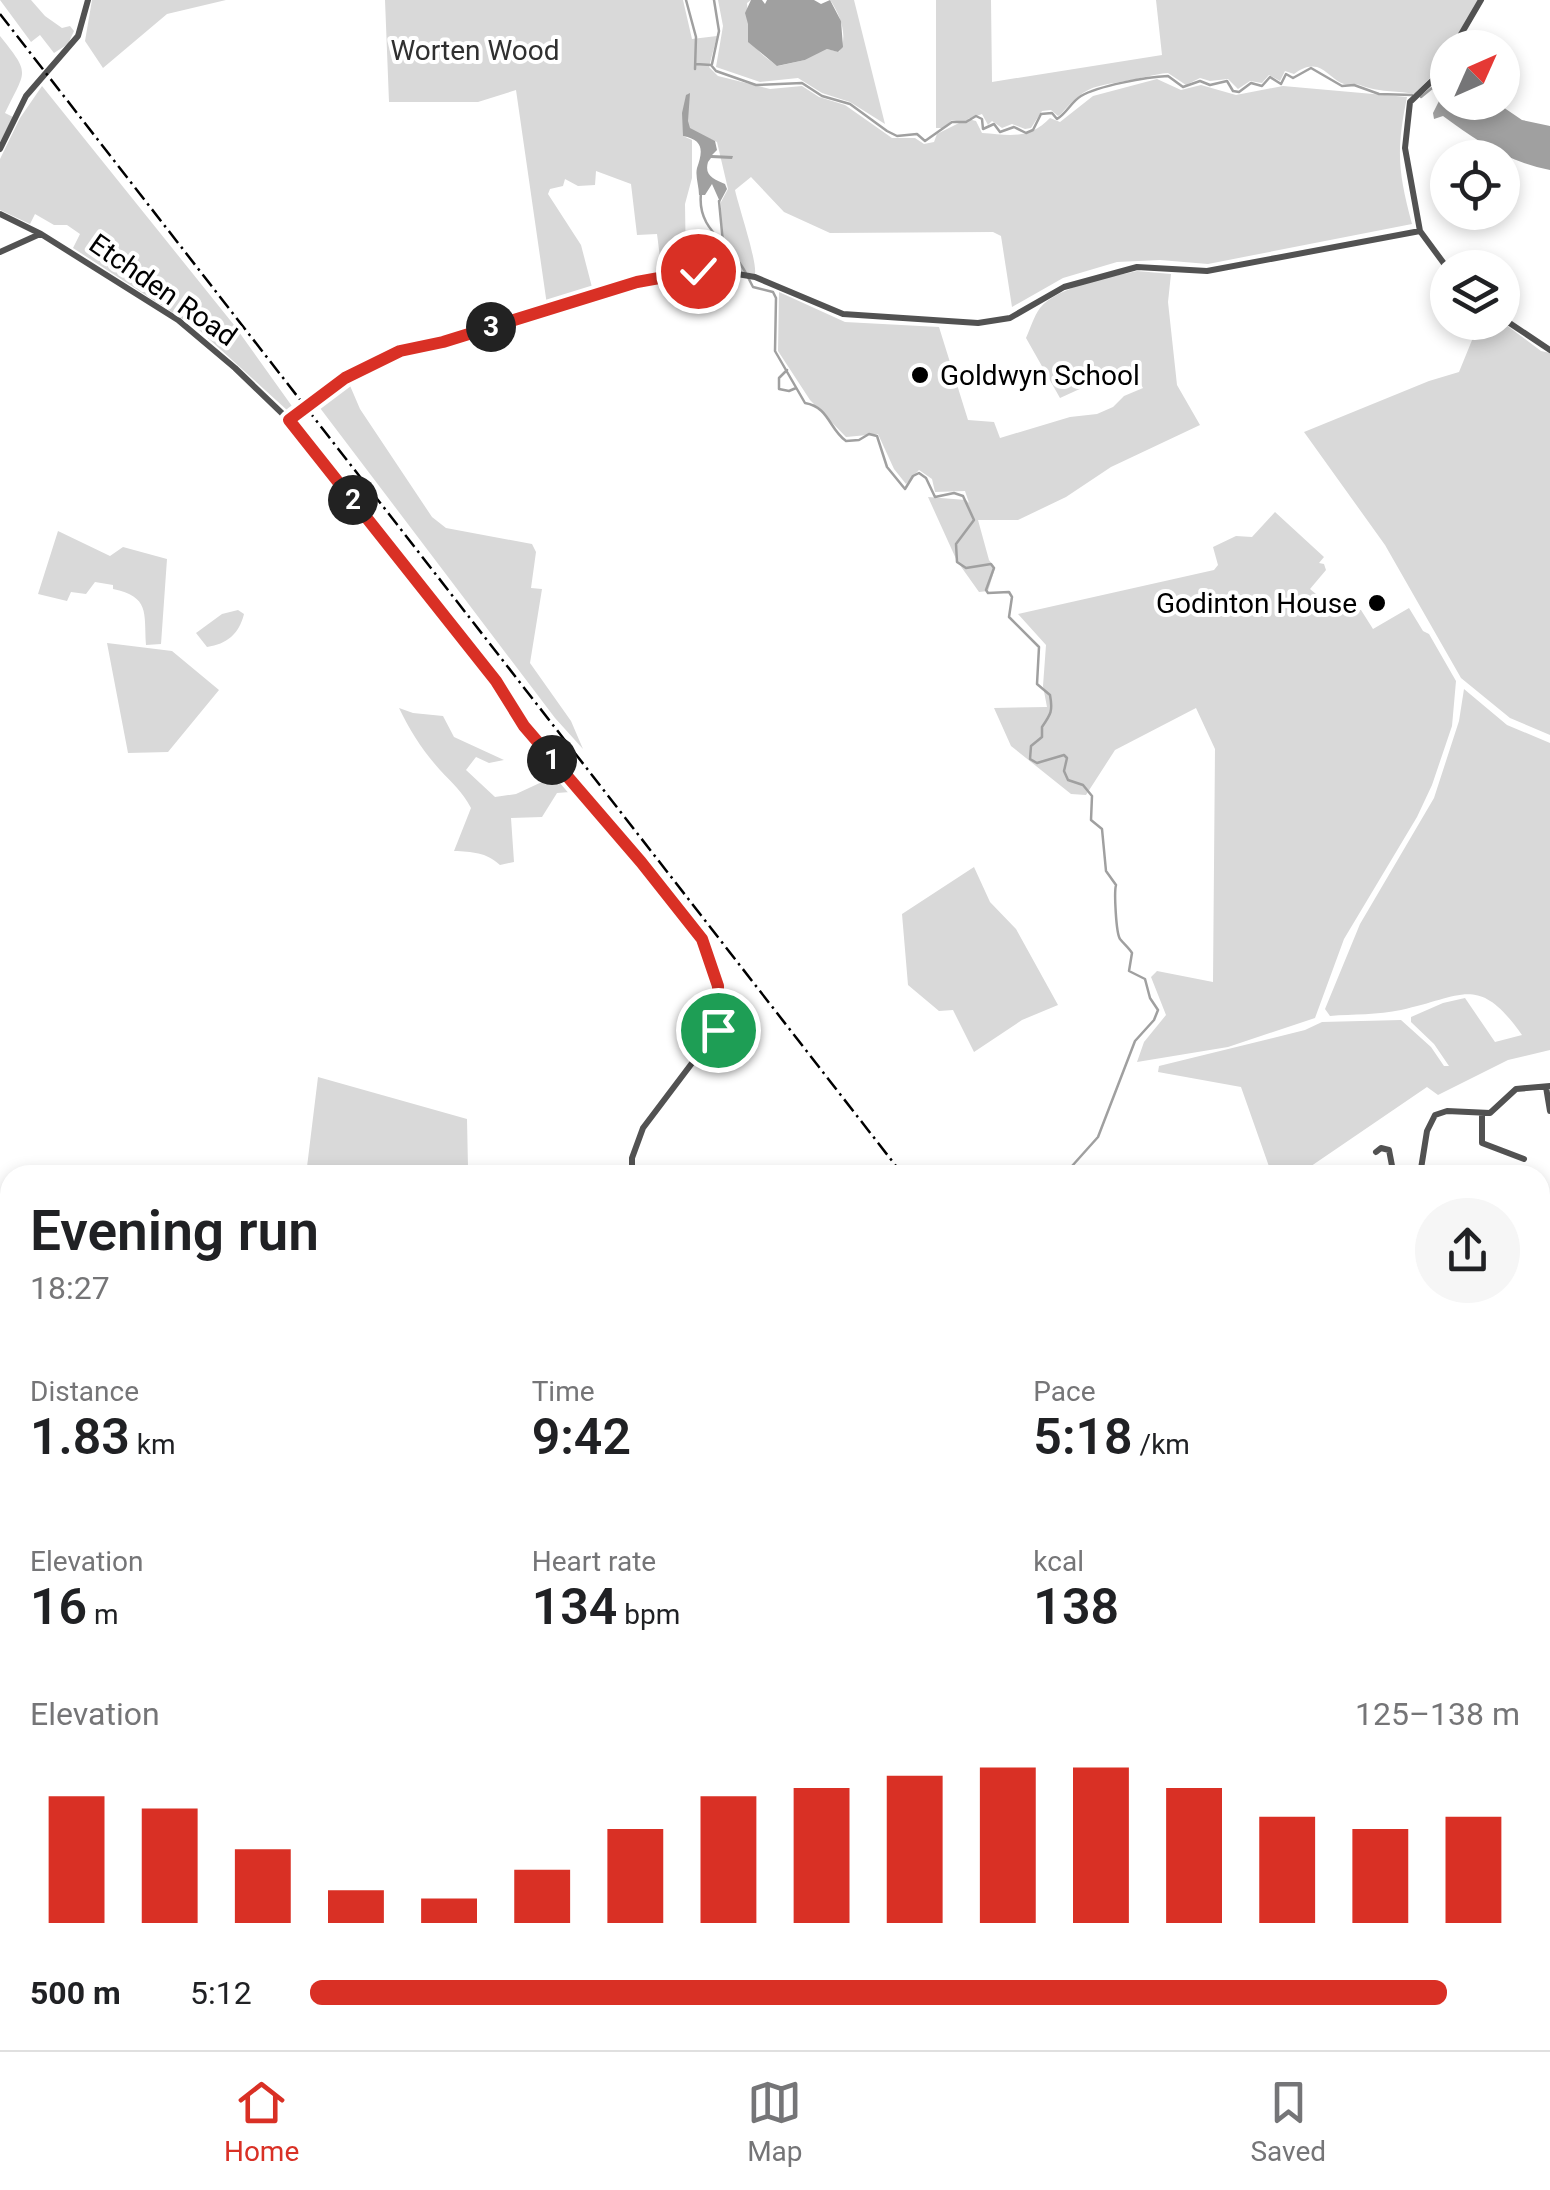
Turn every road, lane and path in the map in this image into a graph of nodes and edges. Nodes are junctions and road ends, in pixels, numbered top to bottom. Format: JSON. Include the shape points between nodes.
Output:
{"nodes":[{"id":1,"x":88,"y":0,"type":"edge"},
{"id":2,"x":1482,"y":0,"type":"edge"},
{"id":3,"x":1464,"y":30,"type":"edge"},
{"id":4,"x":1430,"y":84,"type":"edge"},
{"id":5,"x":0,"y":149,"type":"edge"},
{"id":6,"x":0,"y":214,"type":"edge"},
{"id":7,"x":1420,"y":231,"type":"junction"},
{"id":8,"x":41,"y":234,"type":"junction"},
{"id":9,"x":1434,"y":250,"type":"edge"},
{"id":10,"x":0,"y":252,"type":"edge"},
{"id":11,"x":1520,"y":330,"type":"edge"},
{"id":12,"x":1550,"y":350,"type":"edge"},
{"id":13,"x":289,"y":420,"type":"junction"},
{"id":14,"x":1548,"y":1086,"type":"edge"},
{"id":15,"x":1550,"y":1111,"type":"edge"},
{"id":16,"x":1482,"y":1114,"type":"junction"},
{"id":17,"x":1481,"y":1141,"type":"junction"},
{"id":18,"x":1514,"y":1143,"type":"dead end"},
{"id":19,"x":1379,"y":1148,"type":"dead end"},
{"id":20,"x":1472,"y":1148,"type":"dead end"},
{"id":21,"x":1510,"y":1151,"type":"junction"},
{"id":22,"x":1524,"y":1159,"type":"dead end"},
{"id":23,"x":632,"y":1165,"type":"edge"},
{"id":24,"x":1392,"y":1165,"type":"edge"},
{"id":25,"x":1422,"y":1165,"type":"edge"}],
"edges":[{"from":1,"to":5,"type":"street","via":[[78,36],[26,96]]},
{"from":2,"to":3,"type":"street"},
{"from":4,"to":7,"type":"street","via":[[1410,102],[1406,148]]},
{"from":6,"to":8,"type":"street","name":"Etchden Road"},
{"from":7,"to":9,"type":"street"},
{"from":7,"to":13,"type":"street","bridge":true,"via":[[1207,271],[1137,267],[1064,287],[1010,318],[978,323],[843,314],[756,278],[698,271],[637,282],[400,351],[349,376]]},
{"from":8,"to":10,"type":"street"},
{"from":8,"to":13,"type":"street","name":"Etchden Road","via":[[178,320]]},
{"from":11,"to":12,"type":"street"},
{"from":13,"to":23,"type":"street","name":"Etchden Road","via":[[496,681],[524,726],[702,939],[718,986],[718,1030],[643,1128]]},
{"from":14,"to":15,"type":"street"},
{"from":14,"to":16,"type":"street","via":[[1516,1089],[1497,1110]]},
{"from":16,"to":17,"type":"street"},
{"from":16,"to":25,"type":"street","via":[[1435,1116]]},
{"from":17,"to":20,"type":"street"},
{"from":17,"to":21,"type":"street"},
{"from":18,"to":21,"type":"street"},
{"from":19,"to":24,"type":"street","via":[[1391,1152]]},
{"from":21,"to":22,"type":"street"}]}
